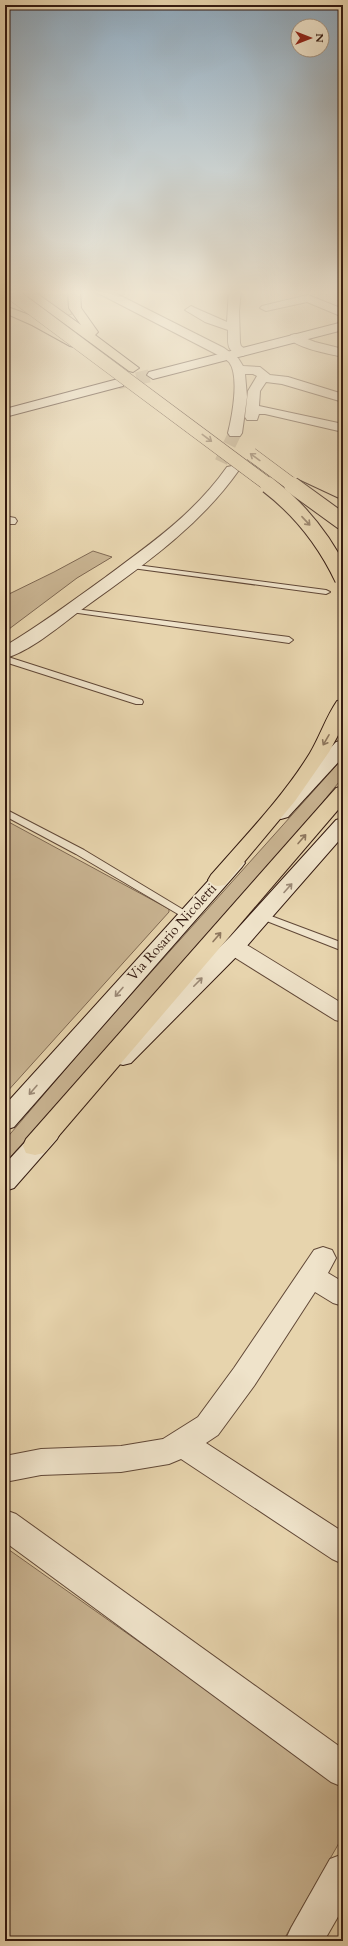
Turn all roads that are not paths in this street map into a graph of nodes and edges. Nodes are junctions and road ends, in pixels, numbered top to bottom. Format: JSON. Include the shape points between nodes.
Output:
{"nodes":[{"id":1,"x":109,"y":381,"type":"tunnel mouth"},
{"id":2,"x":122,"y":381,"type":"edge"},
{"id":3,"x":151,"y":381,"type":"edge"},
{"id":4,"x":239,"y":381,"type":"edge"},
{"id":5,"x":261,"y":381,"type":"edge"},
{"id":6,"x":286,"y":381,"type":"edge"},
{"id":7,"x":343,"y":398,"type":"edge"},
{"id":8,"x":176,"y":399,"type":"dead end"},
{"id":9,"x":254,"y":410,"type":"junction"},
{"id":10,"x":5,"y":413,"type":"edge"},
{"id":11,"x":343,"y":428,"type":"edge"},
{"id":12,"x":249,"y":430,"type":"tunnel mouth"},
{"id":13,"x":229,"y":433,"type":"joint"},
{"id":14,"x":277,"y":473,"type":"junction"},
{"id":15,"x":343,"y":507,"type":"edge"},
{"id":16,"x":343,"y":522,"type":"edge"},
{"id":17,"x":132,"y":566,"type":"junction"},
{"id":18,"x":343,"y":579,"type":"edge"},
{"id":19,"x":326,"y":592,"type":"dead end"},
{"id":20,"x":71,"y":610,"type":"junction"},
{"id":21,"x":289,"y":640,"type":"dead end"},
{"id":22,"x":5,"y":642,"type":"edge"},
{"id":23,"x":5,"y":653,"type":"edge"},
{"id":24,"x":5,"y":659,"type":"edge"},
{"id":25,"x":139,"y":702,"type":"dead end"},
{"id":26,"x":343,"y":705,"type":"edge"},
{"id":27,"x":343,"y":746,"type":"edge"},
{"id":28,"x":343,"y":792,"type":"edge"},
{"id":29,"x":5,"y":812,"type":"edge"},
{"id":30,"x":343,"y":824,"type":"edge"},
{"id":31,"x":218,"y":880,"type":"junction"},
{"id":32,"x":187,"y":915,"type":"junction"},
{"id":33,"x":263,"y":916,"type":"junction"},
{"id":34,"x":234,"y":947,"type":"junction"},
{"id":35,"x":343,"y":947,"type":"edge"},
{"id":36,"x":343,"y":1014,"type":"edge"},
{"id":37,"x":5,"y":1121,"type":"edge"},
{"id":38,"x":35,"y":1146,"type":"junction"},
{"id":39,"x":5,"y":1181,"type":"edge"},
{"id":40,"x":343,"y":1295,"type":"edge"},
{"id":41,"x":181,"y":1443,"type":"junction"},
{"id":42,"x":5,"y":1468,"type":"edge"},
{"id":43,"x":5,"y":1524,"type":"edge"},
{"id":44,"x":343,"y":1549,"type":"edge"},
{"id":45,"x":343,"y":1770,"type":"edge"},
{"id":46,"x":343,"y":1872,"type":"edge"},
{"id":47,"x":304,"y":1941,"type":"edge"}],
"edges":[{"from":1,"to":10,"type":"street"},
{"from":2,"to":18,"type":"highway","one_way":true,"bridge":true,"via":[[245,467],[286,501],[317,533]]},
{"from":3,"to":8,"type":"highway"},
{"from":4,"to":13,"type":"street","via":[[239,418]]},
{"from":5,"to":9,"type":"street","via":[[254,391]]},
{"from":6,"to":7,"type":"street"},
{"from":9,"to":11,"type":"street","via":[[265,410]]},
{"from":9,"to":12,"type":"street"},
{"from":14,"to":13,"type":"highway","one_way":true,"bridge":true},
{"from":14,"to":15,"type":"highway","bridge":true},
{"from":14,"to":16,"type":"highway","bridge":true},
{"from":17,"to":19,"type":"lane"},
{"from":17,"to":20,"type":"street"},
{"from":17,"to":22,"type":"street","via":[[185,524],[211,497],[227,466],[213,476],[194,499],[143,544]]},
{"from":20,"to":21,"type":"lane"},
{"from":20,"to":23,"type":"street"},
{"from":24,"to":25,"type":"lane"},
{"from":26,"to":31,"type":"highway","one_way":true,"via":[[307,770]]},
{"from":27,"to":31,"type":"street","name":"Via Rosario Nicoletti"},
{"from":38,"to":28,"type":"highway","one_way":true},
{"from":29,"to":32,"type":"lane","via":[[74,848]]},
{"from":33,"to":30,"type":"street","one_way":true},
{"from":31,"to":32,"type":"street","name":"Via Rosario Nicoletti"},
{"from":32,"to":37,"type":"street","name":"Via Rosario Nicoletti","one_way":true},
{"from":33,"to":34,"type":"street"},
{"from":33,"to":35,"type":"lane"},
{"from":34,"to":36,"type":"street"},
{"from":38,"to":34,"type":"street","one_way":true},
{"from":38,"to":39,"type":"street"},
{"from":40,"to":41,"type":"street","via":[[317,1267],[208,1426]]},
{"from":41,"to":42,"type":"street","via":[[169,1450],[121,1458],[41,1462]]},
{"from":41,"to":44,"type":"street"},
{"from":43,"to":45,"type":"street"},
{"from":46,"to":47,"type":"street"}]}
